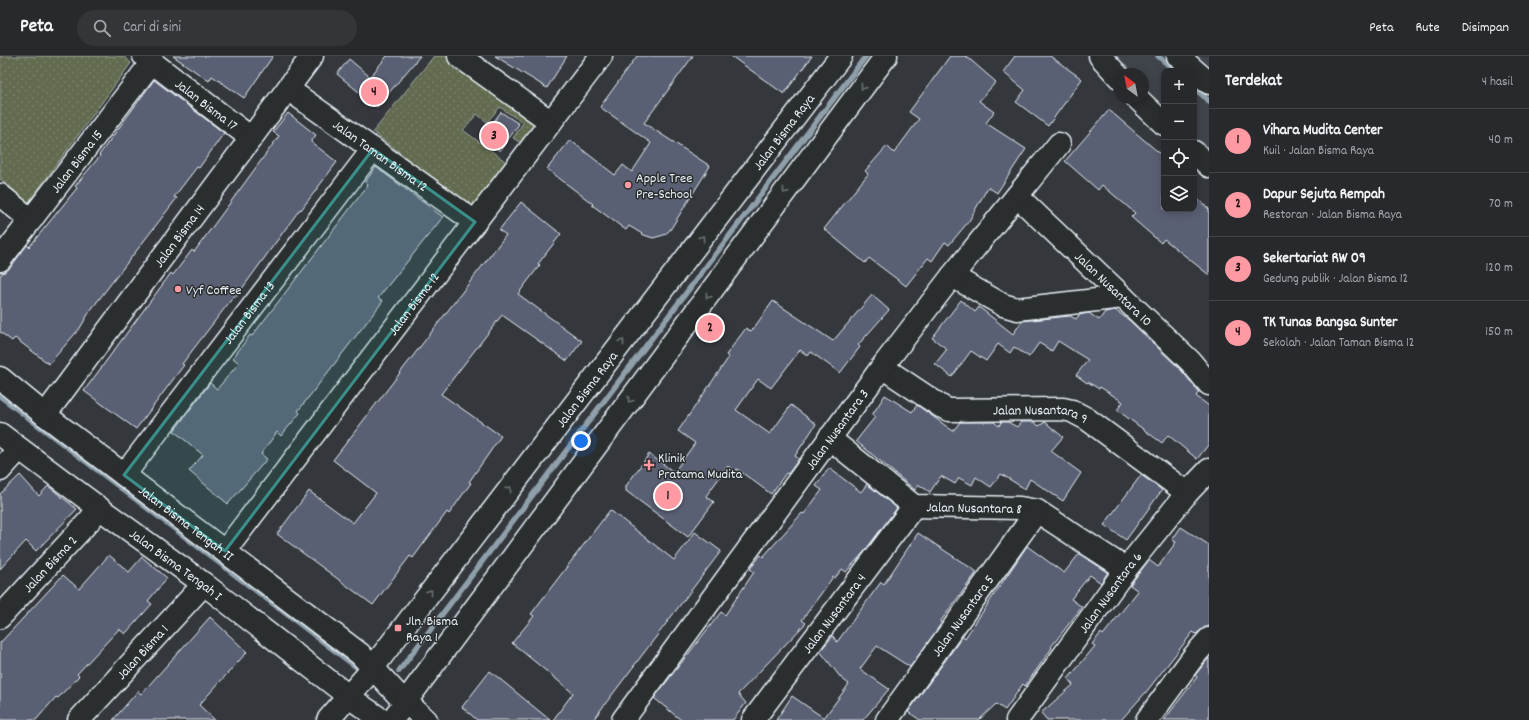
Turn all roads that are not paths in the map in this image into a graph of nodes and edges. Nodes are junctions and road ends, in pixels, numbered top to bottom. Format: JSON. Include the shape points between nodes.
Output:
{"nodes":[{"id":1,"x":312,"y":56,"type":"edge"},
{"id":2,"x":459,"y":56,"type":"edge"},
{"id":3,"x":601,"y":56,"type":"edge"},
{"id":4,"x":841,"y":56,"type":"edge"},
{"id":5,"x":886,"y":56,"type":"edge"},
{"id":6,"x":1100,"y":56,"type":"edge"},
{"id":7,"x":1178,"y":56,"type":"edge"},
{"id":8,"x":148,"y":59,"type":"edge"},
{"id":9,"x":1113,"y":70,"type":"edge"},
{"id":10,"x":1209,"y":83,"type":"edge"},
{"id":11,"x":288,"y":89,"type":"junction"},
{"id":12,"x":1143,"y":104,"type":"edge"},
{"id":13,"x":1161,"y":121,"type":"edge"},
{"id":14,"x":551,"y":122,"type":"junction"},
{"id":15,"x":251,"y":138,"type":"junction"},
{"id":16,"x":1059,"y":144,"type":"dead end"},
{"id":17,"x":373,"y":149,"type":"junction"},
{"id":18,"x":1197,"y":155,"type":"edge"},
{"id":19,"x":1209,"y":166,"type":"edge"},
{"id":20,"x":0,"y":195,"type":"edge"},
{"id":21,"x":1017,"y":196,"type":"junction"},
{"id":22,"x":31,"y":220,"type":"junction"},
{"id":23,"x":475,"y":222,"type":"junction"},
{"id":24,"x":0,"y":260,"type":"edge"},
{"id":25,"x":952,"y":276,"type":"junction"},
{"id":26,"x":1122,"y":297,"type":"junction"},
{"id":27,"x":882,"y":367,"type":"junction"},
{"id":28,"x":0,"y":378,"type":"edge"},
{"id":29,"x":1209,"y":384,"type":"edge"},
{"id":30,"x":45,"y":415,"type":"junction"},
{"id":31,"x":0,"y":434,"type":"edge"},
{"id":32,"x":829,"y":438,"type":"junction"},
{"id":33,"x":19,"y":448,"type":"junction"},
{"id":34,"x":0,"y":470,"type":"edge"},
{"id":35,"x":1209,"y":470,"type":"edge"},
{"id":36,"x":124,"y":475,"type":"junction"},
{"id":37,"x":1187,"y":493,"type":"junction"},
{"id":38,"x":914,"y":506,"type":"junction"},
{"id":39,"x":99,"y":508,"type":"junction"},
{"id":40,"x":1037,"y":511,"type":"junction"},
{"id":41,"x":225,"y":551,"type":"junction"},
{"id":42,"x":1126,"y":568,"type":"junction"},
{"id":43,"x":204,"y":584,"type":"junction"},
{"id":44,"x":0,"y":617,"type":"edge"},
{"id":45,"x":1209,"y":640,"type":"edge"},
{"id":46,"x":362,"y":682,"type":"junction"},
{"id":47,"x":401,"y":708,"type":"edge"},
{"id":48,"x":630,"y":717,"type":"edge"},
{"id":49,"x":79,"y":720,"type":"edge"},
{"id":50,"x":328,"y":720,"type":"edge"},
{"id":51,"x":382,"y":720,"type":"edge"},
{"id":52,"x":426,"y":720,"type":"edge"},
{"id":53,"x":753,"y":720,"type":"edge"},
{"id":54,"x":887,"y":720,"type":"edge"},
{"id":55,"x":1016,"y":720,"type":"edge"},
{"id":56,"x":1147,"y":720,"type":"edge"}],
"edges":[{"from":1,"to":11,"type":"street","name":"Jalan Bisma 14"},
{"from":2,"to":14,"type":"street"},
{"from":3,"to":14,"type":"street","name":"Jalan Bisma 12"},
{"from":46,"to":4,"type":"street","name":"Jalan Bisma Raya","one_way":true},
{"from":5,"to":47,"type":"street","one_way":true},
{"from":6,"to":9,"type":"street"},
{"from":7,"to":10,"type":"street"},
{"from":8,"to":15,"type":"street","name":"Jalan Bisma 17"},
{"from":8,"to":22,"type":"street","name":"Jalan Bisma 15"},
{"from":11,"to":15,"type":"street","name":"Jalan Bisma 14"},
{"from":11,"to":17,"type":"street","name":"Jalan Taman Bisma 12"},
{"from":12,"to":13,"type":"street"},
{"from":14,"to":23,"type":"street","name":"Jalan Bisma 12"},
{"from":15,"to":30,"type":"street","name":"Jalan Bisma 14"},
{"from":16,"to":21,"type":"street","name":"Jalan Nusantara 3"},
{"from":17,"to":23,"type":"street","name":"Jalan Taman Bisma 12"},
{"from":17,"to":36,"type":"street","name":"Jalan Bisma 13"},
{"from":18,"to":19,"type":"street"},
{"from":20,"to":22,"type":"street"},
{"from":21,"to":25,"type":"street","name":"Jalan Nusantara 3"},
{"from":21,"to":26,"type":"street","name":"Jalan Nusantara 10"},
{"from":22,"to":24,"type":"street","name":"Jalan Bisma 15"},
{"from":23,"to":41,"type":"street","name":"Jalan Bisma 12"},
{"from":25,"to":26,"type":"street","via":[[1003,305],[1017,308]]},
{"from":25,"to":27,"type":"street","name":"Jalan Nusantara 3"},
{"from":26,"to":29,"type":"street","name":"Jalan Nusantara 10","via":[[1190,361]]},
{"from":27,"to":32,"type":"street","name":"Jalan Nusantara 3"},
{"from":27,"to":37,"type":"street","name":"Jalan Nusantara 9","via":[[949,410],[1072,411],[1087,419]]},
{"from":28,"to":30,"type":"street","name":"Jalan Bisma Tengah II"},
{"from":30,"to":36,"type":"street","name":"Jalan Bisma Tengah II"},
{"from":31,"to":33,"type":"street","name":"Jalan Bisma Tengah I"},
{"from":32,"to":38,"type":"street","name":"Jalan Nusantara 8"},
{"from":32,"to":48,"type":"street","name":"Jalan Nusantara 3"},
{"from":33,"to":34,"type":"street"},
{"from":33,"to":39,"type":"street","name":"Jalan Bisma Tengah I"},
{"from":35,"to":37,"type":"street","name":"Jalan Nusantara 6"},
{"from":36,"to":41,"type":"street","name":"Jalan Bisma Tengah II"},
{"from":37,"to":42,"type":"street","name":"Jalan Nusantara 6"},
{"from":38,"to":40,"type":"street","name":"Jalan Nusantara 8","via":[[1020,508]]},
{"from":38,"to":53,"type":"street","name":"Jalan Nusantara 4"},
{"from":39,"to":43,"type":"street","name":"Jalan Bisma Tengah I"},
{"from":39,"to":44,"type":"street","name":"Jalan Bisma 2"},
{"from":40,"to":42,"type":"street","name":"Jalan Nusantara 8"},
{"from":40,"to":54,"type":"street","name":"Jalan Nusantara 5"},
{"from":41,"to":46,"type":"street","name":"Jalan Bisma Tengah II","via":[[360,654]]},
{"from":42,"to":55,"type":"street","name":"Jalan Nusantara 6"},
{"from":43,"to":46,"type":"street","name":"Jalan Bisma Tengah I"},
{"from":43,"to":49,"type":"street","name":"Jalan Bisma 1"},
{"from":45,"to":56,"type":"street","via":[[1194,656]]},
{"from":46,"to":47,"type":"street"},
{"from":46,"to":50,"type":"street","name":"Jalan Bisma Raya"},
{"from":46,"to":51,"type":"street"},
{"from":47,"to":52,"type":"street"}]}
